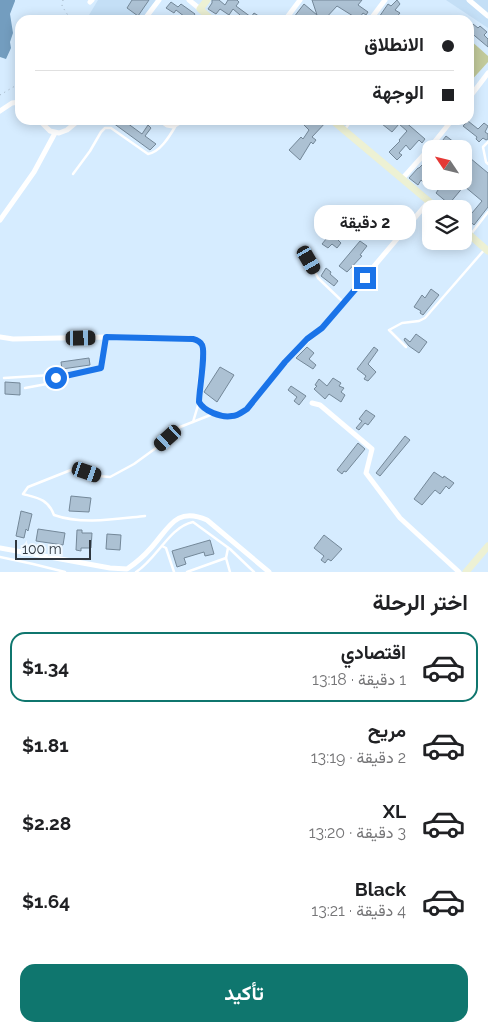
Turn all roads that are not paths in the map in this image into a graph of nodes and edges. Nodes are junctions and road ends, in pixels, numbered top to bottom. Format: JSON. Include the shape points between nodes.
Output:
{"nodes":[{"id":1,"x":159,"y":0,"type":"edge"},
{"id":2,"x":190,"y":0,"type":"edge"},
{"id":3,"x":207,"y":0,"type":"edge"},
{"id":4,"x":300,"y":0,"type":"edge"},
{"id":5,"x":385,"y":0,"type":"edge"},
{"id":6,"x":469,"y":0,"type":"edge"},
{"id":7,"x":200,"y":9,"type":"junction"},
{"id":8,"x":148,"y":15,"type":"edge"},
{"id":9,"x":207,"y":15,"type":"edge"},
{"id":10,"x":289,"y":15,"type":"edge"},
{"id":11,"x":374,"y":15,"type":"edge"},
{"id":12,"x":488,"y":16,"type":"edge"},
{"id":13,"x":488,"y":73,"type":"edge"},
{"id":14,"x":474,"y":91,"type":"edge"},
{"id":15,"x":15,"y":103,"type":"edge"},
{"id":16,"x":0,"y":112,"type":"edge"},
{"id":17,"x":43,"y":125,"type":"edge"},
{"id":18,"x":72,"y":125,"type":"edge"},
{"id":19,"x":168,"y":125,"type":"edge"},
{"id":20,"x":176,"y":125,"type":"joint"},
{"id":21,"x":338,"y":125,"type":"edge"},
{"id":22,"x":348,"y":125,"type":"edge"},
{"id":23,"x":448,"y":125,"type":"edge"},
{"id":24,"x":344,"y":130,"type":"junction"},
{"id":25,"x":55,"y":133,"type":"junction"},
{"id":26,"x":488,"y":142,"type":"edge"},
{"id":27,"x":488,"y":164,"type":"edge"},
{"id":28,"x":73,"y":174,"type":"dead end"},
{"id":29,"x":402,"y":179,"type":"junction"},
{"id":30,"x":428,"y":200,"type":"edge"},
{"id":31,"x":422,"y":209,"type":"edge"},
{"id":32,"x":488,"y":212,"type":"edge"},
{"id":33,"x":0,"y":220,"type":"edge"},
{"id":34,"x":472,"y":228,"type":"edge"},
{"id":35,"x":472,"y":237,"type":"edge"},
{"id":36,"x":487,"y":250,"type":"edge"},
{"id":37,"x":309,"y":260,"type":"dead end"},
{"id":38,"x":344,"y":303,"type":"junction"},
{"id":39,"x":0,"y":337,"type":"edge"},
{"id":40,"x":106,"y":337,"type":"junction"},
{"id":41,"x":406,"y":347,"type":"dead end"},
{"id":42,"x":4,"y":378,"type":"dead end"},
{"id":43,"x":56,"y":378,"type":"junction"},
{"id":44,"x":25,"y":388,"type":"dead end"},
{"id":45,"x":199,"y":402,"type":"junction"},
{"id":46,"x":312,"y":403,"type":"dead end"},
{"id":47,"x":214,"y":413,"type":"junction"},
{"id":48,"x":193,"y":422,"type":"junction"},
{"id":49,"x":145,"y":516,"type":"dead end"},
{"id":50,"x":162,"y":546,"type":"junction"},
{"id":51,"x":488,"y":546,"type":"edge"},
{"id":52,"x":0,"y":548,"type":"edge"},
{"id":53,"x":228,"y":548,"type":"junction"},
{"id":54,"x":0,"y":557,"type":"edge"},
{"id":55,"x":226,"y":558,"type":"junction"},
{"id":56,"x":65,"y":572,"type":"edge"},
{"id":57,"x":136,"y":572,"type":"edge"},
{"id":58,"x":174,"y":572,"type":"edge"},
{"id":59,"x":186,"y":572,"type":"edge"},
{"id":60,"x":230,"y":572,"type":"edge"},
{"id":61,"x":254,"y":572,"type":"edge"},
{"id":62,"x":269,"y":572,"type":"edge"},
{"id":63,"x":458,"y":572,"type":"edge"},
{"id":64,"x":466,"y":572,"type":"edge"}],
"edges":[{"from":1,"to":8,"type":"street"},
{"from":2,"to":7,"type":"street"},
{"from":3,"to":7,"type":"main road"},
{"from":4,"to":10,"type":"street"},
{"from":5,"to":11,"type":"street"},
{"from":6,"to":12,"type":"street"},
{"from":7,"to":9,"type":"main road"},
{"from":13,"to":14,"type":"street"},
{"from":15,"to":16,"type":"street"},
{"from":17,"to":25,"type":"street"},
{"from":18,"to":25,"type":"street"},
{"from":19,"to":20,"type":"street"},
{"from":20,"to":28,"type":"lane","via":[[152,154],[111,128],[105,128]]},
{"from":21,"to":24,"type":"main road"},
{"from":22,"to":24,"type":"lane"},
{"from":23,"to":29,"type":"street"},
{"from":24,"to":29,"type":"main road"},
{"from":25,"to":33,"type":"street","via":[[34,172]]},
{"from":26,"to":27,"type":"lane","via":[[483,148]]},
{"from":29,"to":30,"type":"main road"},
{"from":31,"to":38,"type":"street"},
{"from":32,"to":34,"type":"lane"},
{"from":35,"to":36,"type":"main road"},
{"from":36,"to":41,"type":"lane","via":[[425,318],[402,323],[389,330]]},
{"from":37,"to":38,"type":"lane","via":[[318,278]]},
{"from":38,"to":47,"type":"street","via":[[285,362],[247,409],[232,416]]},
{"from":39,"to":40,"type":"street"},
{"from":40,"to":43,"type":"lane","via":[[101,368]]},
{"from":40,"to":45,"type":"street","via":[[188,338],[199,341],[204,356]]},
{"from":42,"to":43,"type":"lane","via":[[51,375]]},
{"from":43,"to":44,"type":"lane","via":[[52,383]]},
{"from":45,"to":47,"type":"street","via":[[204,409]]},
{"from":45,"to":48,"type":"lane"},
{"from":46,"to":63,"type":"street","via":[[320,404],[372,449],[366,473],[400,518]]},
{"from":47,"to":48,"type":"lane"},
{"from":48,"to":49,"type":"lane","via":[[180,427],[134,464],[110,477],[76,468],[28,487],[23,494],[40,498],[50,505],[54,515],[62,518],[100,520]]},
{"from":50,"to":53,"type":"lane","via":[[177,529],[193,522]]},
{"from":50,"to":57,"type":"lane"},
{"from":50,"to":58,"type":"lane","via":[[166,548]]},
{"from":51,"to":64,"type":"main road"},
{"from":52,"to":62,"type":"street","via":[[127,569],[176,519],[195,515],[207,520]]},
{"from":53,"to":55,"type":"lane"},
{"from":53,"to":61,"type":"lane"},
{"from":54,"to":56,"type":"lane"},
{"from":55,"to":59,"type":"lane"},
{"from":55,"to":60,"type":"lane"}]}
